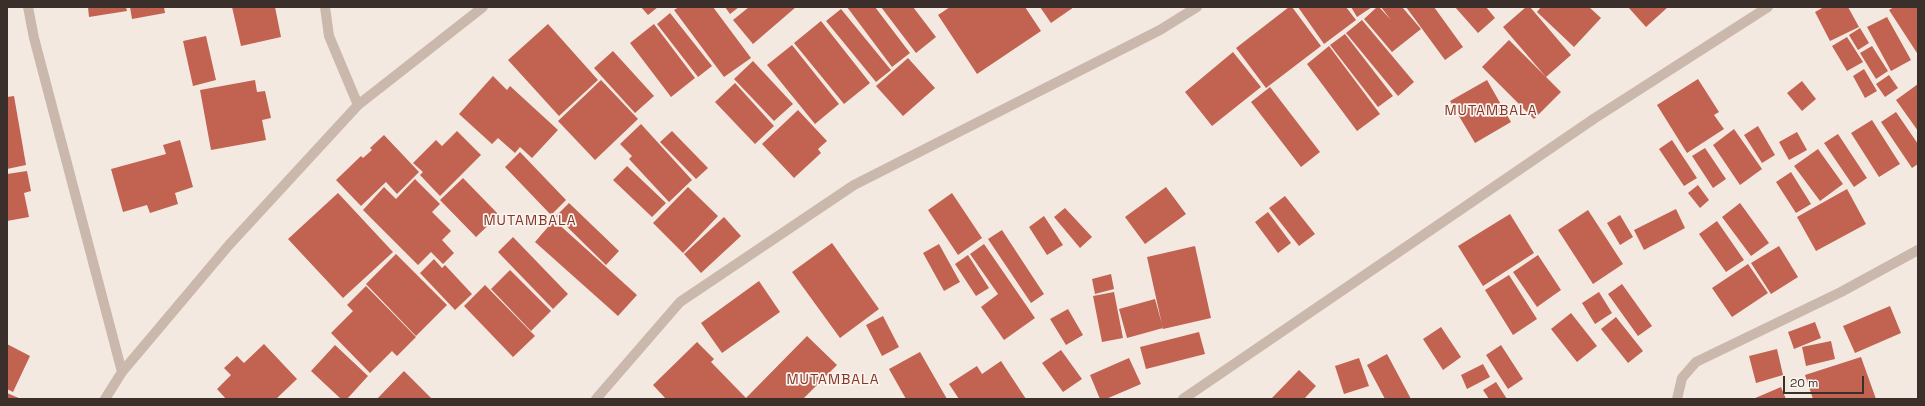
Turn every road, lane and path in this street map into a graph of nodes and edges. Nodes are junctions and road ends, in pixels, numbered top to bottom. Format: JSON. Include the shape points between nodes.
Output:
{"nodes":[{"id":1,"x":28,"y":7,"type":"edge"},
{"id":2,"x":325,"y":7,"type":"edge"},
{"id":3,"x":483,"y":7,"type":"edge"},
{"id":4,"x":1196,"y":7,"type":"edge"},
{"id":5,"x":1768,"y":7,"type":"edge"},
{"id":6,"x":358,"y":105,"type":"junction"},
{"id":7,"x":1918,"y":250,"type":"edge"},
{"id":8,"x":122,"y":372,"type":"junction"},
{"id":9,"x":105,"y":399,"type":"edge"},
{"id":10,"x":596,"y":399,"type":"edge"},
{"id":11,"x":1183,"y":399,"type":"edge"},
{"id":12,"x":1677,"y":399,"type":"edge"}],
"edges":[{"from":1,"to":8,"type":"street"},
{"from":2,"to":6,"type":"street","via":[[329,36]]},
{"from":3,"to":6,"type":"street"},
{"from":4,"to":10,"type":"street","via":[[1160,30],[854,186],[680,302]]},
{"from":5,"to":11,"type":"street","via":[[1595,118]]},
{"from":6,"to":8,"type":"street","via":[[229,246]]},
{"from":7,"to":12,"type":"street","via":[[1841,292],[1696,362],[1682,378]]},
{"from":8,"to":9,"type":"street"}]}
